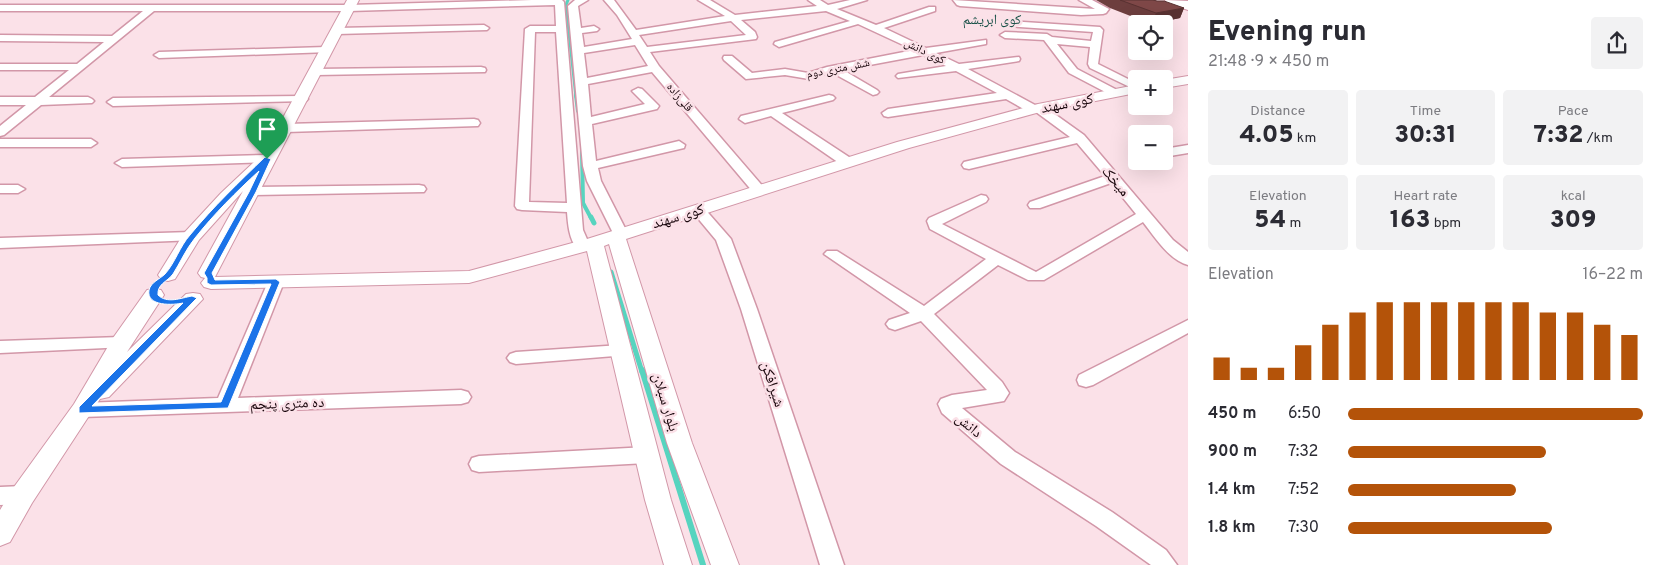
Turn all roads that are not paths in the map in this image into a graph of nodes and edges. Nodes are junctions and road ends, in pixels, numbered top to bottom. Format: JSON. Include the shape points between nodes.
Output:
{"nodes":[{"id":1,"x":138,"y":0,"type":"edge"},
{"id":2,"x":197,"y":0,"type":"edge"},
{"id":3,"x":270,"y":0,"type":"edge"},
{"id":4,"x":583,"y":0,"type":"edge"},
{"id":5,"x":609,"y":0,"type":"edge"},
{"id":6,"x":703,"y":0,"type":"edge"},
{"id":7,"x":813,"y":0,"type":"edge"},
{"id":8,"x":862,"y":0,"type":"edge"},
{"id":9,"x":958,"y":0,"type":"edge"},
{"id":10,"x":1084,"y":0,"type":"edge"},
{"id":11,"x":1172,"y":0,"type":"edge"},
{"id":12,"x":560,"y":1,"type":"edge"},
{"id":13,"x":438,"y":3,"type":"edge"},
{"id":14,"x":351,"y":4,"type":"edge"},
{"id":15,"x":1188,"y":6,"type":"edge"},
{"id":16,"x":0,"y":8,"type":"edge"},
{"id":17,"x":827,"y":8,"type":"junction"},
{"id":18,"x":127,"y":9,"type":"junction"},
{"id":19,"x":151,"y":9,"type":"junction"},
{"id":20,"x":185,"y":9,"type":"junction"},
{"id":21,"x":263,"y":9,"type":"junction"},
{"id":22,"x":932,"y":9,"type":"dead end"},
{"id":23,"x":733,"y":18,"type":"junction"},
{"id":24,"x":859,"y":21,"type":"junction"},
{"id":25,"x":1010,"y":24,"type":"dead end"},
{"id":26,"x":484,"y":28,"type":"dead end"},
{"id":27,"x":876,"y":28,"type":"junction"},
{"id":28,"x":561,"y":29,"type":"junction"},
{"id":29,"x":594,"y":29,"type":"dead end"},
{"id":30,"x":337,"y":31,"type":"junction"},
{"id":31,"x":577,"y":31,"type":"junction"},
{"id":32,"x":1004,"y":35,"type":"dead end"},
{"id":33,"x":0,"y":38,"type":"edge"},
{"id":34,"x":115,"y":39,"type":"junction"},
{"id":35,"x":1050,"y":40,"type":"junction"},
{"id":36,"x":638,"y":42,"type":"junction"},
{"id":37,"x":982,"y":42,"type":"dead end"},
{"id":38,"x":779,"y":44,"type":"dead end"},
{"id":39,"x":1096,"y":44,"type":"junction"},
{"id":40,"x":326,"y":50,"type":"junction"},
{"id":41,"x":579,"y":51,"type":"junction"},
{"id":42,"x":926,"y":51,"type":"junction"},
{"id":43,"x":159,"y":55,"type":"dead end"},
{"id":44,"x":728,"y":58,"type":"dead end"},
{"id":45,"x":1015,"y":59,"type":"dead end"},
{"id":46,"x":0,"y":67,"type":"edge"},
{"id":47,"x":80,"y":67,"type":"junction"},
{"id":48,"x":655,"y":68,"type":"junction"},
{"id":49,"x":833,"y":69,"type":"junction"},
{"id":50,"x":962,"y":69,"type":"junction"},
{"id":51,"x":481,"y":70,"type":"dead end"},
{"id":52,"x":316,"y":72,"type":"junction"},
{"id":53,"x":902,"y":76,"type":"dead end"},
{"id":54,"x":1187,"y":81,"type":"edge"},
{"id":55,"x":582,"y":82,"type":"junction"},
{"id":56,"x":1173,"y":83,"type":"edge"},
{"id":57,"x":1128,"y":84,"type":"edge"},
{"id":58,"x":1128,"y":90,"type":"edge"},
{"id":59,"x":638,"y":91,"type":"dead end"},
{"id":60,"x":873,"y":92,"type":"dead end"},
{"id":61,"x":1115,"y":93,"type":"junction"},
{"id":62,"x":1009,"y":95,"type":"junction"},
{"id":63,"x":829,"y":98,"type":"dead end"},
{"id":64,"x":302,"y":99,"type":"junction"},
{"id":65,"x":0,"y":101,"type":"edge"},
{"id":66,"x":37,"y":101,"type":"junction"},
{"id":67,"x":88,"y":101,"type":"dead end"},
{"id":68,"x":112,"y":102,"type":"dead end"},
{"id":69,"x":1036,"y":108,"type":"junction"},
{"id":70,"x":774,"y":113,"type":"junction"},
{"id":71,"x":888,"y":114,"type":"dead end"},
{"id":72,"x":745,"y":119,"type":"dead end"},
{"id":73,"x":585,"y":122,"type":"junction"},
{"id":74,"x":474,"y":123,"type":"dead end"},
{"id":75,"x":286,"y":128,"type":"junction"},
{"id":76,"x":0,"y":132,"type":"edge"},
{"id":77,"x":1080,"y":138,"type":"junction"},
{"id":78,"x":0,"y":143,"type":"edge"},
{"id":79,"x":91,"y":144,"type":"dead end"},
{"id":80,"x":679,"y":145,"type":"dead end"},
{"id":81,"x":1188,"y":149,"type":"edge"},
{"id":82,"x":1173,"y":152,"type":"edge"},
{"id":83,"x":267,"y":159,"type":"junction"},
{"id":84,"x":847,"y":162,"type":"junction"},
{"id":85,"x":122,"y":163,"type":"dead end"},
{"id":86,"x":590,"y":166,"type":"junction"},
{"id":87,"x":969,"y":166,"type":"dead end"},
{"id":88,"x":1113,"y":178,"type":"junction"},
{"id":89,"x":0,"y":189,"type":"edge"},
{"id":90,"x":18,"y":189,"type":"dead end"},
{"id":91,"x":419,"y":189,"type":"dead end"},
{"id":92,"x":758,"y":189,"type":"junction"},
{"id":93,"x":253,"y":192,"type":"junction"},
{"id":94,"x":981,"y":199,"type":"dead end"},
{"id":95,"x":1036,"y":205,"type":"dead end"},
{"id":96,"x":574,"y":208,"type":"junction"},
{"id":97,"x":698,"y":210,"type":"junction"},
{"id":98,"x":1145,"y":215,"type":"junction"},
{"id":99,"x":191,"y":238,"type":"junction"},
{"id":100,"x":603,"y":240,"type":"junction"},
{"id":101,"x":0,"y":243,"type":"edge"},
{"id":102,"x":832,"y":254,"type":"dead end"},
{"id":103,"x":998,"y":257,"type":"junction"},
{"id":104,"x":1188,"y":260,"type":"edge"},
{"id":105,"x":168,"y":275,"type":"junction"},
{"id":106,"x":210,"y":278,"type":"junction"},
{"id":107,"x":276,"y":282,"type":"junction"},
{"id":108,"x":154,"y":295,"type":"junction"},
{"id":109,"x":192,"y":298,"type":"junction"},
{"id":110,"x":924,"y":314,"type":"junction"},
{"id":111,"x":895,"y":324,"type":"dead end"},
{"id":112,"x":1188,"y":326,"type":"edge"},
{"id":113,"x":121,"y":343,"type":"junction"},
{"id":114,"x":0,"y":346,"type":"edge"},
{"id":115,"x":621,"y":352,"type":"junction"},
{"id":116,"x":516,"y":358,"type":"dead end"},
{"id":117,"x":1086,"y":380,"type":"dead end"},
{"id":118,"x":462,"y":397,"type":"dead end"},
{"id":119,"x":224,"y":405,"type":"junction"},
{"id":120,"x":82,"y":410,"type":"junction"},
{"id":121,"x":647,"y":455,"type":"junction"},
{"id":122,"x":479,"y":464,"type":"dead end"},
{"id":123,"x":12,"y":495,"type":"edge"},
{"id":124,"x":0,"y":534,"type":"edge"},
{"id":125,"x":678,"y":565,"type":"edge"},
{"id":126,"x":725,"y":565,"type":"edge"},
{"id":127,"x":832,"y":565,"type":"edge"},
{"id":128,"x":1165,"y":565,"type":"edge"}],
"edges":[{"from":1,"to":18,"type":"street"},
{"from":2,"to":20,"type":"street"},
{"from":3,"to":21,"type":"street"},
{"from":4,"to":31,"type":"street","via":[[573,6]]},
{"from":5,"to":36,"type":"street","name":"قلی‌زاده"},
{"from":6,"to":23,"type":"street"},
{"from":7,"to":17,"type":"street","name":"کوی دانش"},
{"from":8,"to":17,"type":"street"},
{"from":9,"to":10,"type":"street","via":[[979,6],[1103,11]]},
{"from":11,"to":15,"type":"highway"},
{"from":12,"to":13,"type":"street"},
{"from":12,"to":28,"type":"street"},
{"from":13,"to":14,"type":"street"},
{"from":14,"to":21,"type":"street"},
{"from":14,"to":30,"type":"main road"},
{"from":16,"to":18,"type":"street"},
{"from":17,"to":23,"type":"street"},
{"from":17,"to":24,"type":"street","name":"کوی دانش"},
{"from":18,"to":19,"type":"street"},
{"from":19,"to":20,"type":"street"},
{"from":19,"to":34,"type":"street"},
{"from":20,"to":21,"type":"street"},
{"from":22,"to":27,"type":"street"},
{"from":23,"to":36,"type":"street"},
{"from":23,"to":36,"type":"street","via":[[752,36]]},
{"from":24,"to":27,"type":"street","name":"کوی دانش"},
{"from":24,"to":38,"type":"street"},
{"from":25,"to":39,"type":"street","via":[[1093,28],[1098,30]]},
{"from":26,"to":30,"type":"street"},
{"from":27,"to":42,"type":"street","name":"کوی دانش"},
{"from":28,"to":96,"type":"street"},
{"from":28,"to":96,"type":"street","via":[[530,29],[522,206]]},
{"from":29,"to":31,"type":"street"},
{"from":30,"to":40,"type":"main road"},
{"from":31,"to":41,"type":"street"},
{"from":32,"to":35,"type":"street","via":[[1045,36]]},
{"from":33,"to":34,"type":"street"},
{"from":34,"to":47,"type":"street"},
{"from":35,"to":39,"type":"street"},
{"from":35,"to":61,"type":"street","via":[[1073,71]]},
{"from":36,"to":41,"type":"street"},
{"from":36,"to":48,"type":"street","name":"قلی‌زاده"},
{"from":37,"to":42,"type":"street","name":"شش متری دوم"},
{"from":39,"to":57,"type":"street","via":[[1094,66]]},
{"from":40,"to":43,"type":"street"},
{"from":40,"to":52,"type":"main road"},
{"from":41,"to":55,"type":"street"},
{"from":42,"to":49,"type":"street","name":"شش متری دوم"},
{"from":42,"to":50,"type":"street","name":"کوی دانش"},
{"from":44,"to":49,"type":"street","name":"شش متری دوم","via":[[750,77],[785,72],[809,76]]},
{"from":45,"to":50,"type":"street"},
{"from":46,"to":47,"type":"street"},
{"from":47,"to":66,"type":"street"},
{"from":48,"to":55,"type":"street"},
{"from":48,"to":92,"type":"street","name":"قلی‌زاده"},
{"from":49,"to":60,"type":"street"},
{"from":50,"to":53,"type":"street"},
{"from":50,"to":62,"type":"street","name":"کوی دانش"},
{"from":51,"to":52,"type":"street"},
{"from":52,"to":64,"type":"main road"},
{"from":54,"to":56,"type":"main road"},
{"from":55,"to":73,"type":"street"},
{"from":58,"to":61,"type":"main road","name":"کوی سهند"},
{"from":59,"to":73,"type":"street","via":[[653,106]]},
{"from":61,"to":69,"type":"main road","name":"کوی سهند"},
{"from":62,"to":69,"type":"street","name":"کوی دانش"},
{"from":62,"to":71,"type":"street"},
{"from":63,"to":70,"type":"street"},
{"from":64,"to":68,"type":"street"},
{"from":64,"to":75,"type":"main road"},
{"from":65,"to":66,"type":"street"},
{"from":66,"to":67,"type":"street"},
{"from":66,"to":76,"type":"street"},
{"from":69,"to":77,"type":"street","name":"میخک"},
{"from":69,"to":84,"type":"main road","name":"کوی سهند"},
{"from":70,"to":72,"type":"street"},
{"from":70,"to":84,"type":"street"},
{"from":73,"to":86,"type":"street"},
{"from":74,"to":75,"type":"street"},
{"from":75,"to":83,"type":"main road"},
{"from":77,"to":87,"type":"street"},
{"from":77,"to":88,"type":"street","name":"میخک"},
{"from":78,"to":79,"type":"street"},
{"from":80,"to":86,"type":"street"},
{"from":81,"to":82,"type":"street"},
{"from":83,"to":85,"type":"street"},
{"from":83,"to":93,"type":"main road"},
{"from":83,"to":99,"type":"main road"},
{"from":84,"to":92,"type":"main road","name":"کوی سهند"},
{"from":86,"to":100,"type":"street","via":[[603,203]]},
{"from":88,"to":95,"type":"street"},
{"from":88,"to":98,"type":"street","name":"میخک"},
{"from":89,"to":90,"type":"street"},
{"from":91,"to":93,"type":"street"},
{"from":92,"to":97,"type":"main road","name":"کوی سهند"},
{"from":93,"to":106,"type":"main road"},
{"from":94,"to":103,"type":"street","via":[[934,221],[934,224]]},
{"from":96,"to":100,"type":"street","via":[[576,230]]},
{"from":97,"to":100,"type":"main road","name":"کوی سهند"},
{"from":97,"to":127,"type":"street","name":"شیر‌افکن","via":[[722,239]]},
{"from":98,"to":103,"type":"street","via":[[1038,277]]},
{"from":98,"to":104,"type":"street","name":"میخک","via":[[1168,243]]},
{"from":99,"to":101,"type":"street"},
{"from":99,"to":105,"type":"main road"},
{"from":100,"to":107,"type":"main road","name":"کوی سهند","via":[[469,277]]},
{"from":100,"to":115,"type":"main road","name":"بلوار سبلان"},
{"from":100,"to":126,"type":"main road","name":"بلوار سبلان"},
{"from":102,"to":110,"type":"street","name":"دانش"},
{"from":103,"to":110,"type":"street"},
{"from":105,"to":106,"type":"main road","name":"کوی سهند","via":[[195,269]]},
{"from":105,"to":108,"type":"main road","via":[[156,285]]},
{"from":106,"to":107,"type":"main road","name":"کوی سهند"},
{"from":106,"to":109,"type":"main road","via":[[201,294]]},
{"from":107,"to":119,"type":"street"},
{"from":108,"to":109,"type":"main road","via":[[157,299],[173,303]]},
{"from":108,"to":113,"type":"main road"},
{"from":109,"to":120,"type":"main road"},
{"from":110,"to":111,"type":"street"},
{"from":110,"to":128,"type":"street","name":"دانش","via":[[999,392],[997,396],[952,402],[948,404],[949,408],[1008,458],[1104,519]]},
{"from":112,"to":117,"type":"street"},
{"from":113,"to":114,"type":"street"},
{"from":113,"to":120,"type":"main road"},
{"from":115,"to":116,"type":"street"},
{"from":115,"to":121,"type":"main road","name":"بلوار سبلان"},
{"from":118,"to":119,"type":"street","name":"ده متری پنجم"},
{"from":119,"to":120,"type":"street","name":"ده متری پنجم"},
{"from":120,"to":123,"type":"main road"},
{"from":121,"to":122,"type":"street"},
{"from":121,"to":125,"type":"main road","name":"بلوار سبلان"},
{"from":123,"to":124,"type":"main road"}]}
